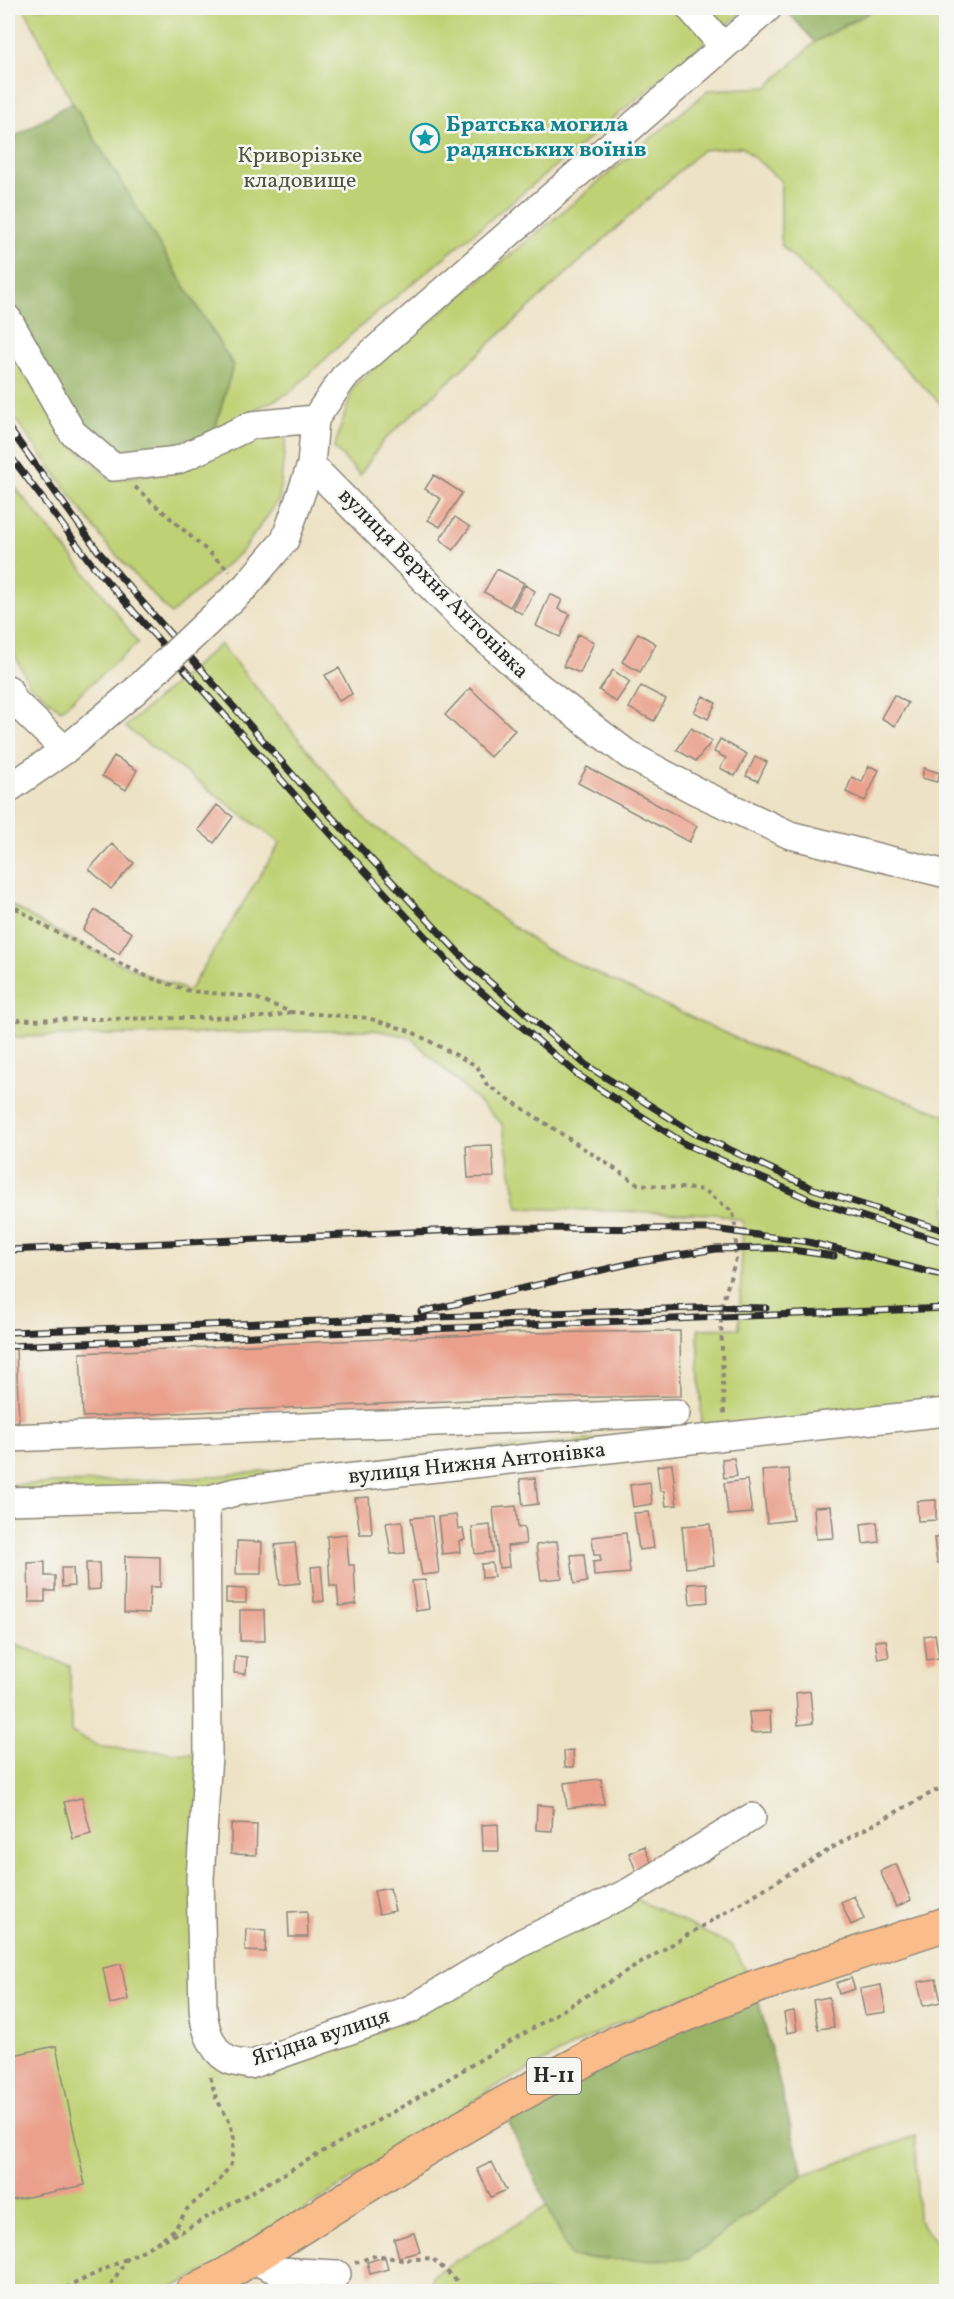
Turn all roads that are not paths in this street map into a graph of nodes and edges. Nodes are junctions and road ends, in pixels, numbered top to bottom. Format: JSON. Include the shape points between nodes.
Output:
{"nodes":[{"id":1,"x":690,"y":8,"type":"edge"},
{"id":2,"x":768,"y":8,"type":"edge"},
{"id":3,"x":722,"y":45,"type":"junction"},
{"id":4,"x":8,"y":319,"type":"edge"},
{"id":5,"x":315,"y":419,"type":"junction"},
{"id":6,"x":311,"y":465,"type":"junction"},
{"id":7,"x":10,"y":698,"type":"edge"},
{"id":8,"x":65,"y":750,"type":"junction"},
{"id":9,"x":8,"y":789,"type":"edge"},
{"id":10,"x":946,"y":874,"type":"edge"},
{"id":11,"x":946,"y":1412,"type":"edge"},
{"id":12,"x":676,"y":1413,"type":"dead end"},
{"id":13,"x":8,"y":1438,"type":"edge"},
{"id":14,"x":206,"y":1500,"type":"junction"},
{"id":15,"x":8,"y":1501,"type":"edge"},
{"id":16,"x":752,"y":1817,"type":"dead end"},
{"id":17,"x":946,"y":1924,"type":"edge"},
{"id":18,"x":337,"y":2274,"type":"road end"},
{"id":19,"x":234,"y":2275,"type":"edge"},
{"id":20,"x":192,"y":2292,"type":"edge"}],
"edges":[{"from":1,"to":3,"type":"street"},
{"from":2,"to":3,"type":"street"},
{"from":3,"to":5,"type":"street","via":[[344,377]]},
{"from":4,"to":5,"type":"street","via":[[72,432],[113,467],[178,459],[252,425]]},
{"from":5,"to":6,"type":"street"},
{"from":6,"to":8,"type":"street","bridge":true,"via":[[285,540],[246,586],[135,691]]},
{"from":6,"to":10,"type":"street","name":"вулиця Верхня Антонівка","via":[[466,622],[537,685],[629,755],[790,835]]},
{"from":7,"to":8,"type":"street"},
{"from":8,"to":9,"type":"street"},
{"from":11,"to":14,"type":"street","name":"вулиця Нижня Антонівка","via":[[300,1483]]},
{"from":12,"to":13,"type":"street"},
{"from":14,"to":15,"type":"street","name":"вулиця Нижня Антонівка","via":[[156,1497]]},
{"from":14,"to":16,"type":"street","name":"Ягідна вулиця","via":[[208,1755],[200,1879],[203,2008],[209,2038],[226,2059],[250,2065],[411,2009],[523,1942],[629,1892]]},
{"from":17,"to":19,"type":"main road","number":"Н-11","via":[[755,1988],[618,2042],[419,2153]]},
{"from":18,"to":19,"type":"street","via":[[278,2271]]},
{"from":19,"to":20,"type":"main road","number":"Н-11"}]}
